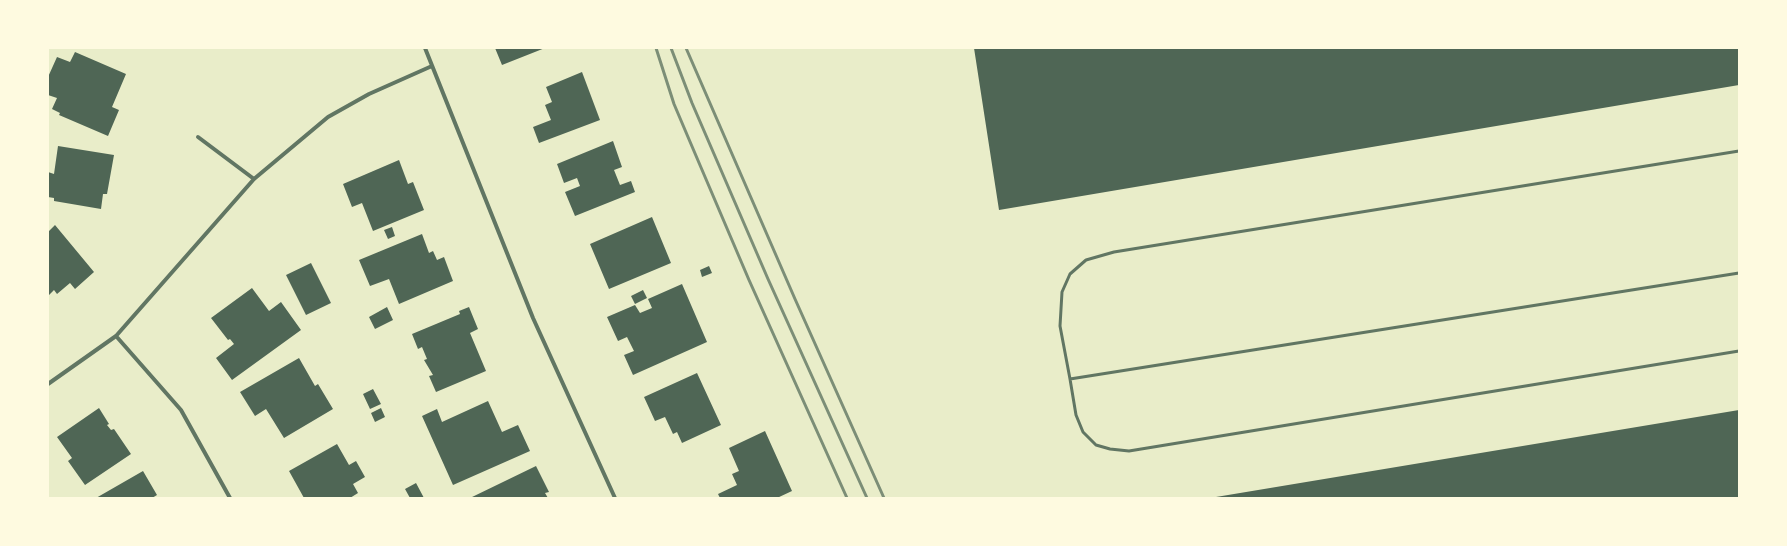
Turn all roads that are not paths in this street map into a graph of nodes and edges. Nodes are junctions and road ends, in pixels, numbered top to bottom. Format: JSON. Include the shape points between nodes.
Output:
{"nodes":[{"id":1,"x":425,"y":48,"type":"edge"},
{"id":2,"x":432,"y":66,"type":"junction"},
{"id":3,"x":198,"y":137,"type":"dead end"},
{"id":4,"x":1739,"y":151,"type":"edge"},
{"id":5,"x":254,"y":178,"type":"junction"},
{"id":6,"x":1739,"y":273,"type":"edge"},
{"id":7,"x":116,"y":336,"type":"junction"},
{"id":8,"x":1739,"y":352,"type":"edge"},
{"id":9,"x":1070,"y":380,"type":"junction"},
{"id":10,"x":48,"y":384,"type":"edge"},
{"id":11,"x":230,"y":498,"type":"edge"},
{"id":12,"x":615,"y":498,"type":"edge"}],
"edges":[{"from":1,"to":2,"type":"street"},
{"from":2,"to":5,"type":"street","via":[[369,94],[328,117]]},
{"from":2,"to":12,"type":"street","via":[[533,318]]},
{"from":3,"to":5,"type":"street"},
{"from":4,"to":9,"type":"lane","via":[[1114,252],[1086,260],[1070,274],[1062,292],[1060,326]]},
{"from":5,"to":7,"type":"street"},
{"from":6,"to":9,"type":"lane"},
{"from":7,"to":10,"type":"street"},
{"from":7,"to":11,"type":"street","via":[[181,410]]},
{"from":8,"to":9,"type":"lane","via":[[1129,451],[1096,445],[1083,432],[1076,415]]}]}
